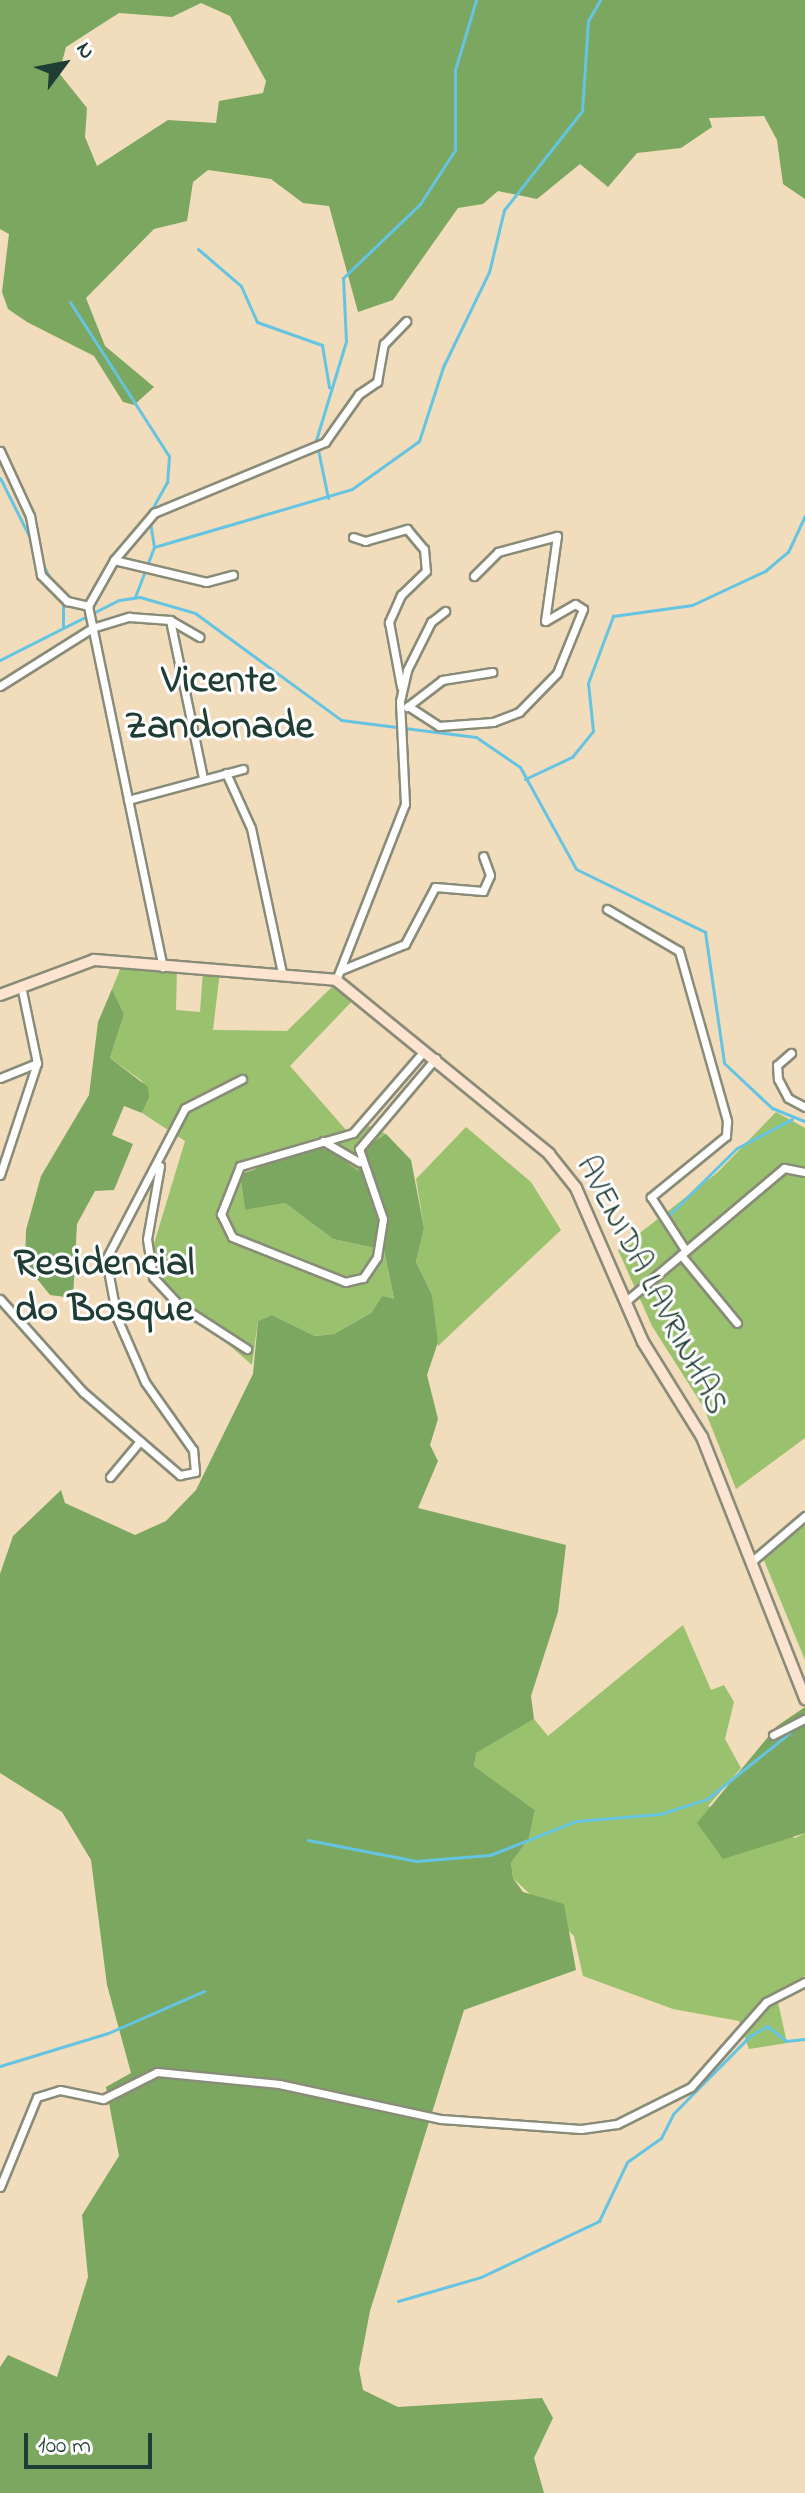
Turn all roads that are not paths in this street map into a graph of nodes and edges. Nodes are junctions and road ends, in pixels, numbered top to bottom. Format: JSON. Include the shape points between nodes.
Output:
{"nodes":[{"id":1,"x":406,"y":321,"type":"dead end"},
{"id":2,"x":0,"y":451,"type":"edge"},
{"id":3,"x":353,"y":537,"type":"dead end"},
{"id":4,"x":114,"y":560,"type":"junction"},
{"id":5,"x":233,"y":575,"type":"dead end"},
{"id":6,"x":474,"y":576,"type":"dead end"},
{"id":7,"x":88,"y":607,"type":"junction"},
{"id":8,"x":445,"y":611,"type":"dead end"},
{"id":9,"x":170,"y":620,"type":"junction"},
{"id":10,"x":92,"y":628,"type":"junction"},
{"id":11,"x":200,"y":637,"type":"dead end"},
{"id":12,"x":492,"y":672,"type":"dead end"},
{"id":13,"x":0,"y":686,"type":"edge"},
{"id":14,"x":401,"y":689,"type":"junction"},
{"id":15,"x":408,"y":706,"type":"junction"},
{"id":16,"x":400,"y":715,"type":"junction"},
{"id":17,"x":243,"y":769,"type":"dead end"},
{"id":18,"x":226,"y":773,"type":"junction"},
{"id":19,"x":203,"y":778,"type":"junction"},
{"id":20,"x":128,"y":800,"type":"junction"},
{"id":21,"x":483,"y":856,"type":"dead end"},
{"id":22,"x":607,"y":909,"type":"dead end"},
{"id":23,"x":163,"y":967,"type":"junction"},
{"id":24,"x":282,"y":973,"type":"junction"},
{"id":25,"x":339,"y":975,"type":"junction"},
{"id":26,"x":21,"y":986,"type":"junction"},
{"id":27,"x":0,"y":995,"type":"edge"},
{"id":28,"x":426,"y":1049,"type":"junction"},
{"id":29,"x":791,"y":1053,"type":"dead end"},
{"id":30,"x":436,"y":1058,"type":"junction"},
{"id":31,"x":37,"y":1063,"type":"junction"},
{"id":32,"x":0,"y":1078,"type":"edge"},
{"id":33,"x":242,"y":1079,"type":"dead end"},
{"id":34,"x":805,"y":1107,"type":"edge"},
{"id":35,"x":323,"y":1141,"type":"junction"},
{"id":36,"x":805,"y":1159,"type":"edge"},
{"id":37,"x":359,"y":1162,"type":"junction"},
{"id":38,"x":160,"y":1164,"type":"junction"},
{"id":39,"x":797,"y":1167,"type":"junction"},
{"id":40,"x":805,"y":1172,"type":"edge"},
{"id":41,"x":0,"y":1175,"type":"edge"},
{"id":42,"x":683,"y":1253,"type":"junction"},
{"id":43,"x":0,"y":1299,"type":"edge"},
{"id":44,"x":625,"y":1302,"type":"junction"},
{"id":45,"x":737,"y":1323,"type":"dead end"},
{"id":46,"x":247,"y":1349,"type":"dead end"},
{"id":47,"x":140,"y":1441,"type":"junction"},
{"id":48,"x":110,"y":1477,"type":"dead end"},
{"id":49,"x":805,"y":1516,"type":"edge"},
{"id":50,"x":751,"y":1562,"type":"junction"},
{"id":51,"x":803,"y":1690,"type":"edge"},
{"id":52,"x":805,"y":1719,"type":"edge"},
{"id":53,"x":773,"y":1735,"type":"dead end"},
{"id":54,"x":805,"y":1982,"type":"edge"},
{"id":55,"x":0,"y":2187,"type":"edge"}],
"edges":[{"from":1,"to":4,"type":"street","via":[[384,344],[377,382],[359,394],[325,442],[166,506]]},
{"from":2,"to":7,"type":"street","via":[[27,507],[41,575],[67,601]]},
{"from":3,"to":14,"type":"street","via":[[365,541],[407,529],[424,549],[426,571],[401,595],[389,622]]},
{"from":4,"to":5,"type":"street","via":[[206,582]]},
{"from":4,"to":7,"type":"street"},
{"from":6,"to":15,"type":"street","via":[[498,552],[557,536],[545,621],[575,604],[583,609],[557,673],[519,712],[485,724],[429,725]]},
{"from":7,"to":10,"type":"street"},
{"from":8,"to":14,"type":"street","via":[[431,622]]},
{"from":9,"to":10,"type":"street","via":[[129,617]]},
{"from":9,"to":11,"type":"street"},
{"from":9,"to":19,"type":"street"},
{"from":10,"to":13,"type":"street"},
{"from":10,"to":20,"type":"street"},
{"from":12,"to":15,"type":"street","via":[[442,680]]},
{"from":14,"to":16,"type":"street"},
{"from":15,"to":16,"type":"street"},
{"from":16,"to":25,"type":"street","via":[[405,804]]},
{"from":17,"to":18,"type":"street"},
{"from":18,"to":19,"type":"street"},
{"from":18,"to":24,"type":"street","via":[[251,828]]},
{"from":19,"to":20,"type":"street"},
{"from":20,"to":23,"type":"street"},
{"from":21,"to":25,"type":"street","via":[[490,875],[483,891],[435,887],[405,944]]},
{"from":22,"to":42,"type":"street","via":[[679,951],[727,1121],[726,1136],[651,1197]]},
{"from":23,"to":24,"type":"street"},
{"from":23,"to":26,"type":"street","via":[[94,960]]},
{"from":24,"to":25,"type":"street"},
{"from":25,"to":28,"type":"street","name":"AVENIDA LAVRINHAS"},
{"from":26,"to":27,"type":"street"},
{"from":26,"to":31,"type":"street"},
{"from":28,"to":30,"type":"street","name":"AVENIDA LAVRINHAS"},
{"from":28,"to":35,"type":"street","via":[[353,1133]]},
{"from":29,"to":34,"type":"street","via":[[777,1065],[778,1079],[788,1098]]},
{"from":30,"to":37,"type":"street","via":[[362,1140]]},
{"from":30,"to":44,"type":"street","name":"AVENIDA LAVRINHAS","via":[[562,1169]]},
{"from":31,"to":32,"type":"street"},
{"from":31,"to":41,"type":"street"},
{"from":33,"to":38,"type":"street","via":[[185,1108]]},
{"from":35,"to":37,"type":"street"},
{"from":35,"to":37,"type":"street","via":[[240,1166],[221,1214],[232,1237],[345,1282],[363,1278],[377,1257],[383,1219]]},
{"from":36,"to":39,"type":"street"},
{"from":38,"to":46,"type":"street","via":[[147,1239],[153,1277],[179,1305]]},
{"from":38,"to":47,"type":"street","via":[[114,1237],[105,1272],[145,1382],[198,1467],[180,1475]]},
{"from":39,"to":40,"type":"street"},
{"from":39,"to":42,"type":"street","via":[[784,1168]]},
{"from":42,"to":44,"type":"street"},
{"from":42,"to":45,"type":"street"},
{"from":43,"to":47,"type":"street","via":[[83,1392]]},
{"from":44,"to":50,"type":"street","name":"AVENIDA LAVRINHAS","via":[[702,1437]]},
{"from":47,"to":48,"type":"street"},
{"from":49,"to":50,"type":"street"},
{"from":50,"to":51,"type":"street","name":"AVENIDA LAVRINHAS"},
{"from":52,"to":53,"type":"street"},
{"from":54,"to":55,"type":"street","via":[[766,2002],[691,2087],[617,2124],[566,2128],[441,2119],[279,2084],[157,2072],[103,2099],[60,2090],[37,2097]]}]}
